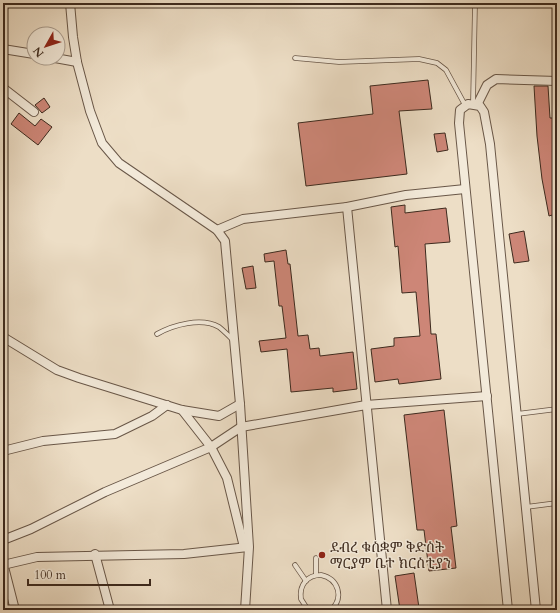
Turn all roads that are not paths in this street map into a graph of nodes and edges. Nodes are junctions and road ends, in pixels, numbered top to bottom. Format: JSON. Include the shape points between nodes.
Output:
{"nodes":[{"id":1,"x":5,"y":3,"type":"edge"},
{"id":2,"x":70,"y":3,"type":"edge"},
{"id":3,"x":475,"y":3,"type":"edge"},
{"id":4,"x":3,"y":9,"type":"edge"},
{"id":5,"x":3,"y":49,"type":"edge"},
{"id":6,"x":26,"y":53,"type":"edge"},
{"id":7,"x":295,"y":58,"type":"dead end"},
{"id":8,"x":66,"y":60,"type":"edge"},
{"id":9,"x":78,"y":62,"type":"junction"},
{"id":10,"x":557,"y":81,"type":"edge"},
{"id":11,"x":3,"y":88,"type":"edge"},
{"id":12,"x":471,"y":105,"type":"junction"},
{"id":13,"x":34,"y":112,"type":"dead end"},
{"id":14,"x":465,"y":189,"type":"junction"},
{"id":15,"x":347,"y":207,"type":"junction"},
{"id":16,"x":217,"y":230,"type":"junction"},
{"id":17,"x":157,"y":334,"type":"dead end"},
{"id":18,"x":3,"y":337,"type":"edge"},
{"id":19,"x":235,"y":341,"type":"junction"},
{"id":20,"x":487,"y":396,"type":"junction"},
{"id":21,"x":240,"y":404,"type":"junction"},
{"id":22,"x":167,"y":405,"type":"junction"},
{"id":23,"x":366,"y":405,"type":"junction"},
{"id":24,"x":557,"y":409,"type":"edge"},
{"id":25,"x":182,"y":410,"type":"junction"},
{"id":26,"x":516,"y":414,"type":"junction"},
{"id":27,"x":241,"y":427,"type":"junction"},
{"id":28,"x":211,"y":446,"type":"junction"},
{"id":29,"x":3,"y":451,"type":"edge"},
{"id":30,"x":557,"y":503,"type":"edge"},
{"id":31,"x":526,"y":507,"type":"junction"},
{"id":32,"x":3,"y":540,"type":"edge"},
{"id":33,"x":246,"y":547,"type":"junction"},
{"id":34,"x":95,"y":554,"type":"junction"},
{"id":35,"x":316,"y":558,"type":"dead end"},
{"id":36,"x":3,"y":564,"type":"edge"},
{"id":37,"x":295,"y":565,"type":"dead end"},
{"id":38,"x":316,"y":575,"type":"junction"},
{"id":39,"x":306,"y":580,"type":"junction"},
{"id":40,"x":15,"y":610,"type":"edge"},
{"id":41,"x":110,"y":610,"type":"edge"},
{"id":42,"x":245,"y":610,"type":"edge"},
{"id":43,"x":308,"y":610,"type":"edge"},
{"id":44,"x":331,"y":610,"type":"edge"},
{"id":45,"x":387,"y":610,"type":"edge"},
{"id":46,"x":508,"y":610,"type":"edge"},
{"id":47,"x":536,"y":610,"type":"edge"}],
"edges":[{"from":1,"to":4,"type":"street"},
{"from":2,"to":9,"type":"street"},
{"from":3,"to":12,"type":"lane"},
{"from":5,"to":6,"type":"street"},
{"from":7,"to":12,"type":"lane","via":[[339,62],[419,59],[437,63],[446,70]]},
{"from":8,"to":9,"type":"street"},
{"from":9,"to":16,"type":"street","via":[[92,117],[102,143],[119,163]]},
{"from":10,"to":12,"type":"street","via":[[496,79],[486,86]]},
{"from":11,"to":13,"type":"street"},
{"from":12,"to":14,"type":"street","via":[[460,110],[459,123]]},
{"from":12,"to":26,"type":"street","via":[[480,106],[484,112],[490,144]]},
{"from":14,"to":15,"type":"street","via":[[406,195]]},
{"from":14,"to":20,"type":"street"},
{"from":15,"to":16,"type":"street","via":[[243,219]]},
{"from":15,"to":23,"type":"street"},
{"from":16,"to":19,"type":"street","via":[[225,240]]},
{"from":17,"to":19,"type":"lane","via":[[192,323],[202,323],[218,327]]},
{"from":18,"to":22,"type":"street","via":[[65,373]]},
{"from":19,"to":21,"type":"street"},
{"from":20,"to":23,"type":"street"},
{"from":20,"to":46,"type":"street"},
{"from":21,"to":25,"type":"street","via":[[220,416]]},
{"from":21,"to":27,"type":"street"},
{"from":22,"to":25,"type":"street"},
{"from":22,"to":29,"type":"street","via":[[152,416],[115,434],[42,441]]},
{"from":23,"to":27,"type":"street"},
{"from":23,"to":45,"type":"street"},
{"from":24,"to":26,"type":"lane"},
{"from":25,"to":28,"type":"street"},
{"from":26,"to":31,"type":"street"},
{"from":27,"to":28,"type":"street"},
{"from":27,"to":33,"type":"street"},
{"from":28,"to":32,"type":"street"},
{"from":28,"to":33,"type":"street","via":[[227,478]]},
{"from":30,"to":31,"type":"lane"},
{"from":31,"to":47,"type":"street"},
{"from":33,"to":34,"type":"street","via":[[184,554]]},
{"from":33,"to":42,"type":"street"},
{"from":34,"to":36,"type":"street","via":[[37,557]]},
{"from":34,"to":41,"type":"street"},
{"from":35,"to":38,"type":"lane"},
{"from":36,"to":40,"type":"street"},
{"from":37,"to":39,"type":"lane"},
{"from":38,"to":39,"type":"lane"},
{"from":38,"to":44,"type":"lane","via":[[330,578],[336,584],[338,598]]},
{"from":39,"to":43,"type":"lane","via":[[300,595],[302,604]]}]}
